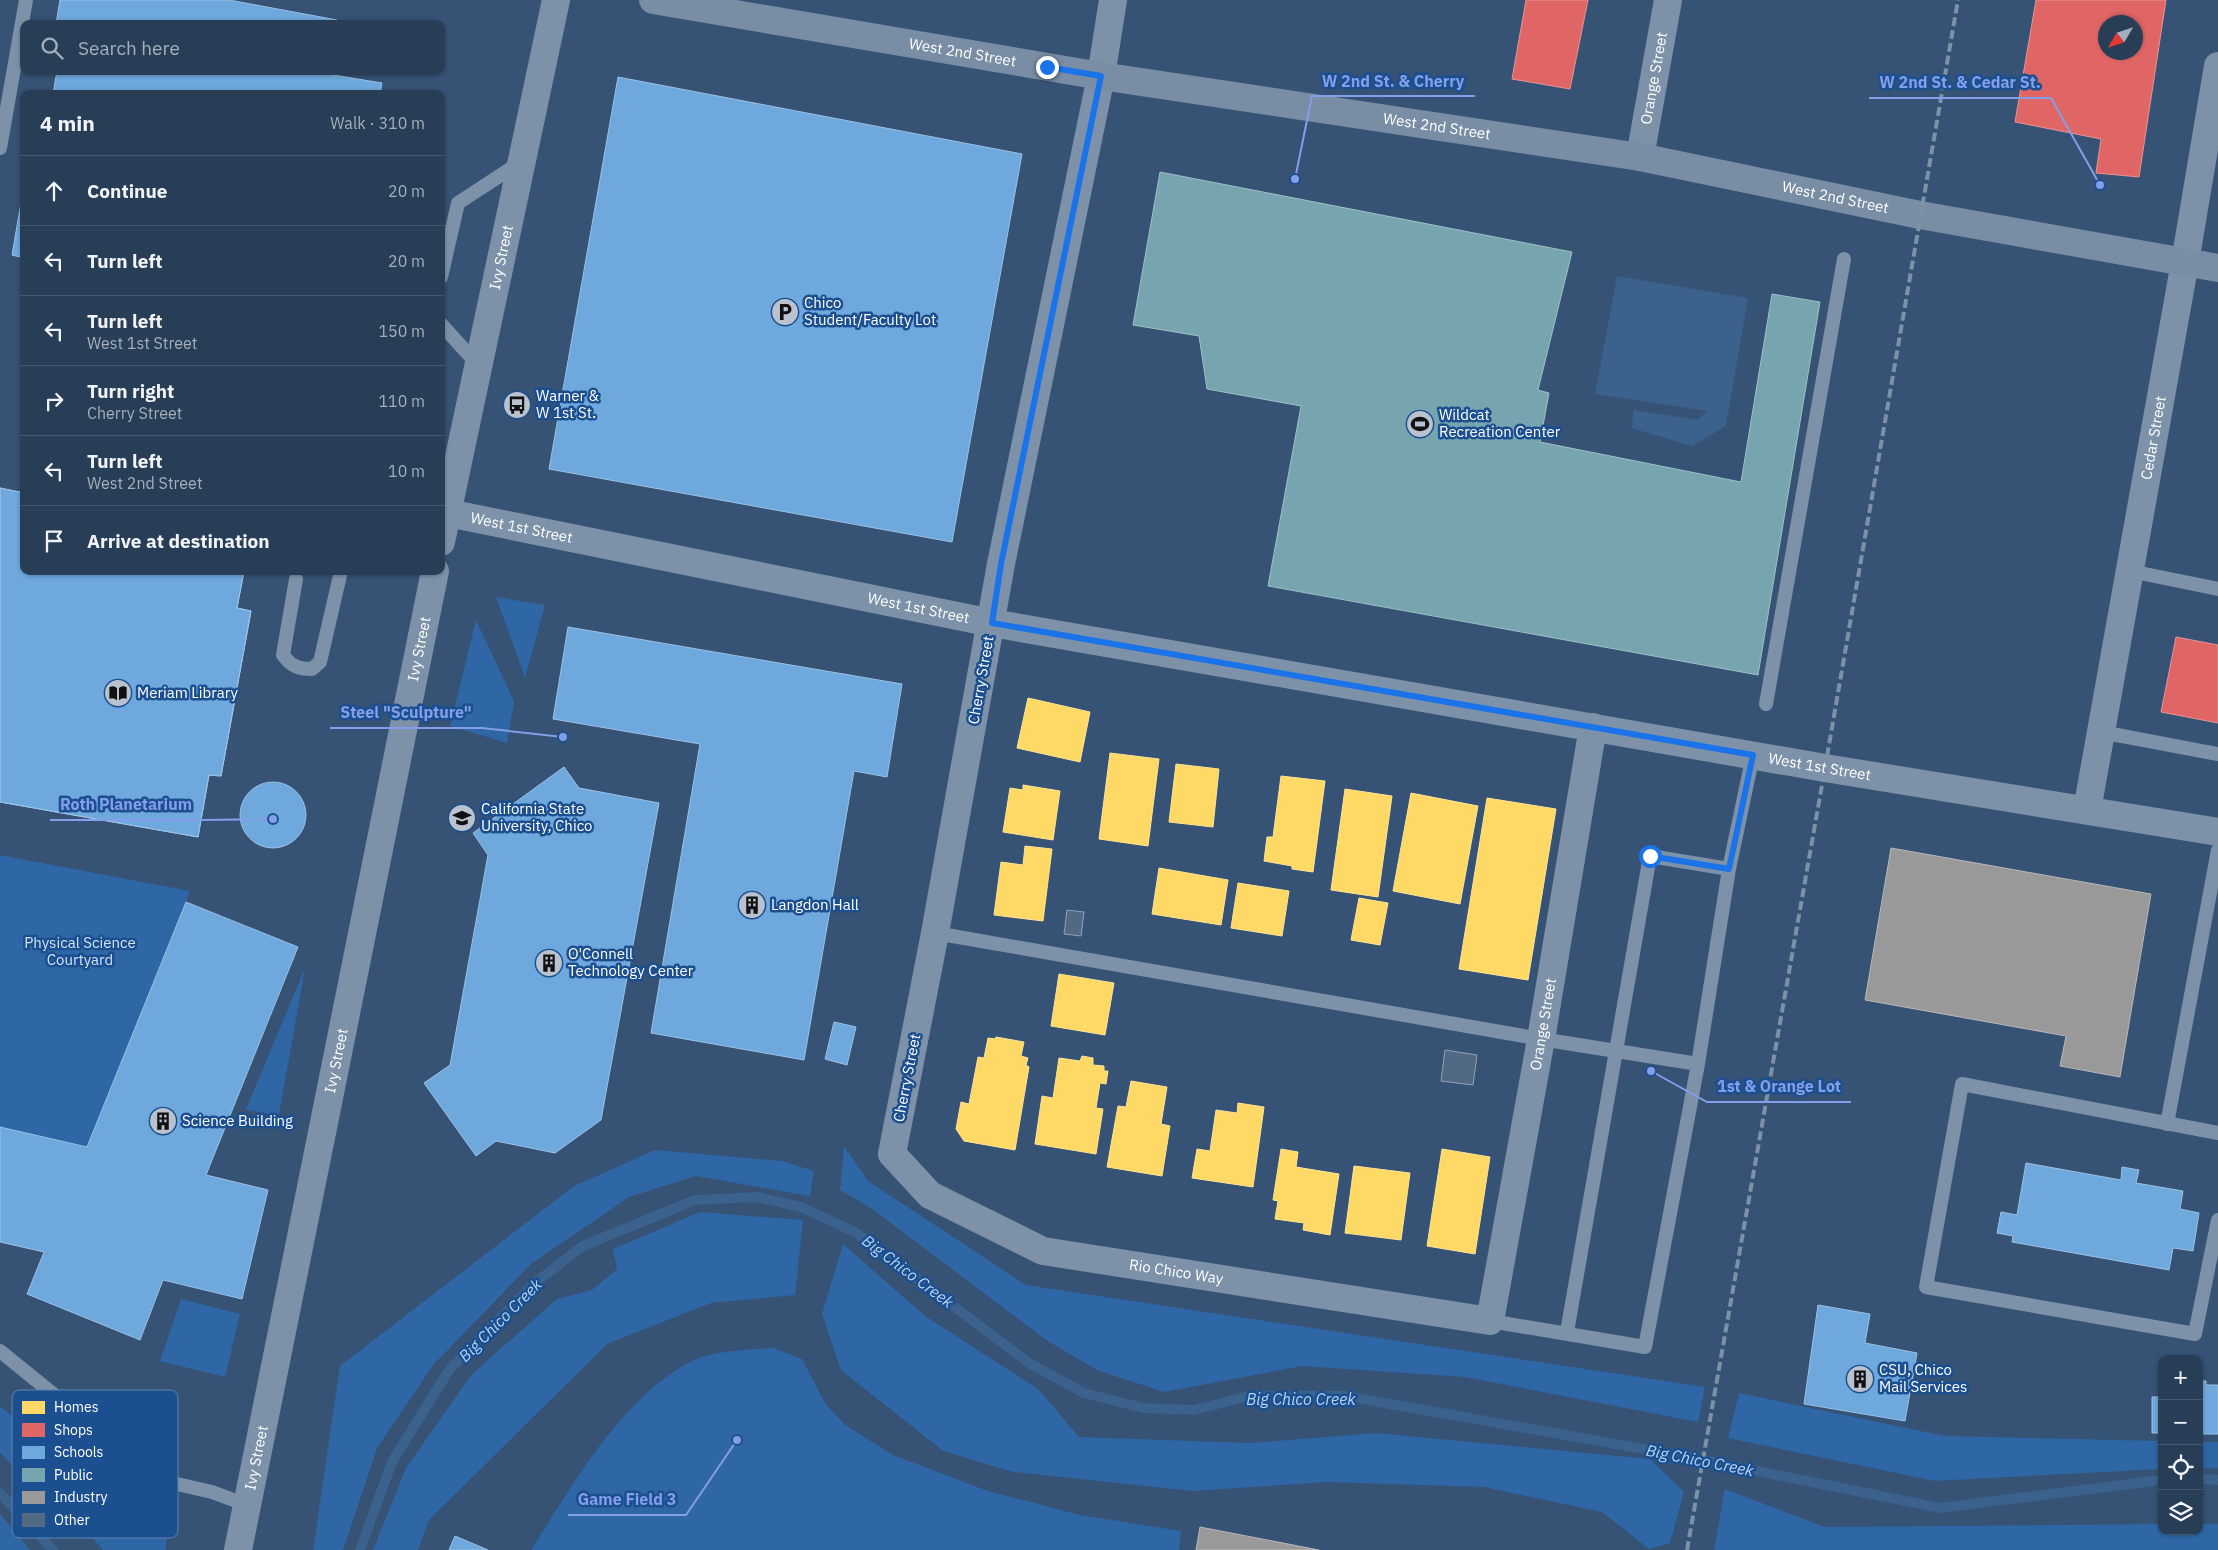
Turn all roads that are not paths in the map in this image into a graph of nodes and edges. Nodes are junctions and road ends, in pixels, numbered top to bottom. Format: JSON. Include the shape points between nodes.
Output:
{"nodes":[{"id":1,"x":26,"y":0,"type":"edge"},
{"id":2,"x":556,"y":0,"type":"edge"},
{"id":3,"x":653,"y":0,"type":"edge"},
{"id":4,"x":1113,"y":0,"type":"edge"},
{"id":5,"x":1668,"y":0,"type":"edge"},
{"id":6,"x":22,"y":20,"type":"edge"},
{"id":7,"x":20,"y":34,"type":"edge"},
{"id":8,"x":2218,"y":66,"type":"edge"},
{"id":9,"x":1101,"y":76,"type":"junction"},
{"id":10,"x":0,"y":148,"type":"edge"},
{"id":11,"x":1640,"y":157,"type":"junction"},
{"id":12,"x":522,"y":161,"type":"junction"},
{"id":13,"x":1844,"y":259,"type":"dead end"},
{"id":14,"x":445,"y":260,"type":"edge"},
{"id":15,"x":2185,"y":262,"type":"junction"},
{"id":16,"x":2218,"y":268,"type":"edge"},
{"id":17,"x":445,"y":328,"type":"edge"},
{"id":18,"x":479,"y":366,"type":"junction"},
{"id":19,"x":448,"y":513,"type":"junction"},
{"id":20,"x":445,"y":525,"type":"edge"},
{"id":21,"x":2130,"y":571,"type":"junction"},
{"id":22,"x":340,"y":575,"type":"edge"},
{"id":23,"x":434,"y":575,"type":"edge"},
{"id":24,"x":296,"y":579,"type":"dead end"},
{"id":25,"x":2218,"y":589,"type":"edge"},
{"id":26,"x":992,"y":623,"type":"junction"},
{"id":27,"x":1766,"y":704,"type":"dead end"},
{"id":28,"x":1593,"y":727,"type":"junction"},
{"id":29,"x":2101,"y":732,"type":"junction"},
{"id":30,"x":2218,"y":754,"type":"edge"},
{"id":31,"x":1753,"y":755,"type":"junction"},
{"id":32,"x":2087,"y":810,"type":"junction"},
{"id":33,"x":2218,"y":832,"type":"edge"},
{"id":34,"x":2218,"y":850,"type":"edge"},
{"id":35,"x":1729,"y":869,"type":"junction"},
{"id":36,"x":935,"y":933,"type":"junction"},
{"id":37,"x":1541,"y":1039,"type":"junction"},
{"id":38,"x":1616,"y":1051,"type":"junction"},
{"id":39,"x":1698,"y":1064,"type":"junction"},
{"id":40,"x":2167,"y":1124,"type":"junction"},
{"id":41,"x":2218,"y":1133,"type":"edge"},
{"id":42,"x":892,"y":1154,"type":"joint"},
{"id":43,"x":2218,"y":1220,"type":"edge"},
{"id":44,"x":1490,"y":1321,"type":"junction"},
{"id":45,"x":1567,"y":1332,"type":"junction"},
{"id":46,"x":0,"y":1351,"type":"edge"},
{"id":47,"x":49,"y":1390,"type":"edge"},
{"id":48,"x":178,"y":1484,"type":"edge"},
{"id":49,"x":247,"y":1505,"type":"junction"},
{"id":50,"x":238,"y":1550,"type":"edge"}],
"edges":[{"from":1,"to":6,"type":"lane"},
{"from":2,"to":12,"type":"street","name":"Ivy Street"},
{"from":3,"to":9,"type":"street","name":"West 2nd Street"},
{"from":4,"to":9,"type":"street","name":"Cherry Street"},
{"from":5,"to":11,"type":"street","name":"Orange Street"},
{"from":7,"to":10,"type":"lane"},
{"from":8,"to":15,"type":"street","name":"Cedar Street"},
{"from":9,"to":11,"type":"street","name":"West 2nd Street"},
{"from":9,"to":26,"type":"street","name":"Cherry Street","via":[[1003,554]]},
{"from":11,"to":15,"type":"street","name":"West 2nd Street","via":[[1920,215]]},
{"from":12,"to":14,"type":"lane","via":[[458,203]]},
{"from":12,"to":18,"type":"street","name":"Ivy Street"},
{"from":13,"to":27,"type":"lane"},
{"from":15,"to":16,"type":"street","name":"West 2nd Street"},
{"from":15,"to":21,"type":"street","name":"Cedar Street"},
{"from":17,"to":18,"type":"lane"},
{"from":18,"to":19,"type":"street","name":"Ivy Street"},
{"from":19,"to":20,"type":"street","name":"Ivy Street"},
{"from":19,"to":26,"type":"street","name":"West 1st Street"},
{"from":21,"to":25,"type":"lane"},
{"from":21,"to":29,"type":"street","name":"Cedar Street"},
{"from":22,"to":24,"type":"lane","via":[[320,662],[312,669],[300,669],[289,664],[283,655]]},
{"from":23,"to":49,"type":"street","name":"Ivy Street"},
{"from":26,"to":28,"type":"street","name":"West 1st Street"},
{"from":26,"to":36,"type":"street","name":"Cherry Street"},
{"from":28,"to":31,"type":"street","name":"West 1st Street"},
{"from":28,"to":37,"type":"street","name":"Orange Street"},
{"from":29,"to":30,"type":"lane"},
{"from":29,"to":32,"type":"street","name":"Cedar Street"},
{"from":31,"to":32,"type":"street","name":"West 1st Street"},
{"from":31,"to":35,"type":"lane"},
{"from":32,"to":33,"type":"street","name":"West 1st Street"},
{"from":34,"to":40,"type":"lane"},
{"from":35,"to":38,"type":"lane","via":[[1650,856]]},
{"from":35,"to":39,"type":"lane"},
{"from":36,"to":37,"type":"lane"},
{"from":36,"to":42,"type":"street","name":"Cherry Street"},
{"from":37,"to":38,"type":"lane"},
{"from":37,"to":44,"type":"street","name":"Orange Street"},
{"from":38,"to":39,"type":"lane"},
{"from":38,"to":45,"type":"lane"},
{"from":39,"to":45,"type":"lane","via":[[1645,1347]]},
{"from":40,"to":41,"type":"lane"},
{"from":40,"to":43,"type":"lane","via":[[1962,1084],[1926,1287],[2195,1334]]},
{"from":42,"to":44,"type":"street","name":"Rio Chico Way","via":[[930,1194],[1043,1251]]},
{"from":44,"to":45,"type":"lane"},
{"from":46,"to":47,"type":"lane"},
{"from":48,"to":49,"type":"lane"},
{"from":49,"to":50,"type":"street","name":"Ivy Street"}]}
